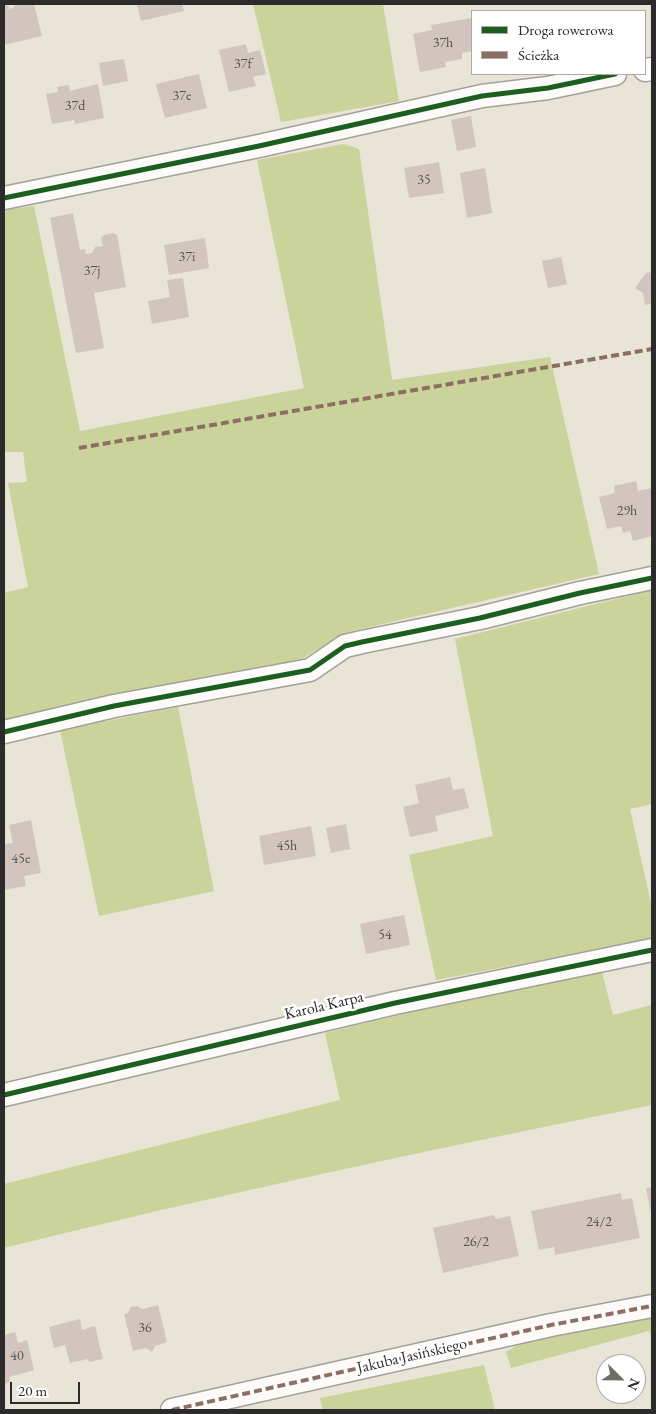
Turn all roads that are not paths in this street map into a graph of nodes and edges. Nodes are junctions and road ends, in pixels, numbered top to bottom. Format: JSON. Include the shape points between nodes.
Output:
{"nodes":[{"id":1,"x":609,"y":75,"type":"edge"},
{"id":2,"x":4,"y":198,"type":"edge"},
{"id":3,"x":652,"y":578,"type":"edge"},
{"id":4,"x":4,"y":732,"type":"edge"},
{"id":5,"x":652,"y":950,"type":"edge"},
{"id":6,"x":4,"y":1096,"type":"edge"},
{"id":7,"x":652,"y":1306,"type":"edge"},
{"id":8,"x":172,"y":1410,"type":"edge"}],
"edges":[{"from":1,"to":2,"type":"street","via":[[548,88],[482,96]]},
{"from":3,"to":4,"type":"street","via":[[345,646],[310,670],[114,706]]},
{"from":5,"to":6,"type":"street","name":"Karola Karpa","via":[[395,1003]]},
{"from":7,"to":8,"type":"street","name":"Jakuba Jasińskiego","via":[[551,1325]]}]}
